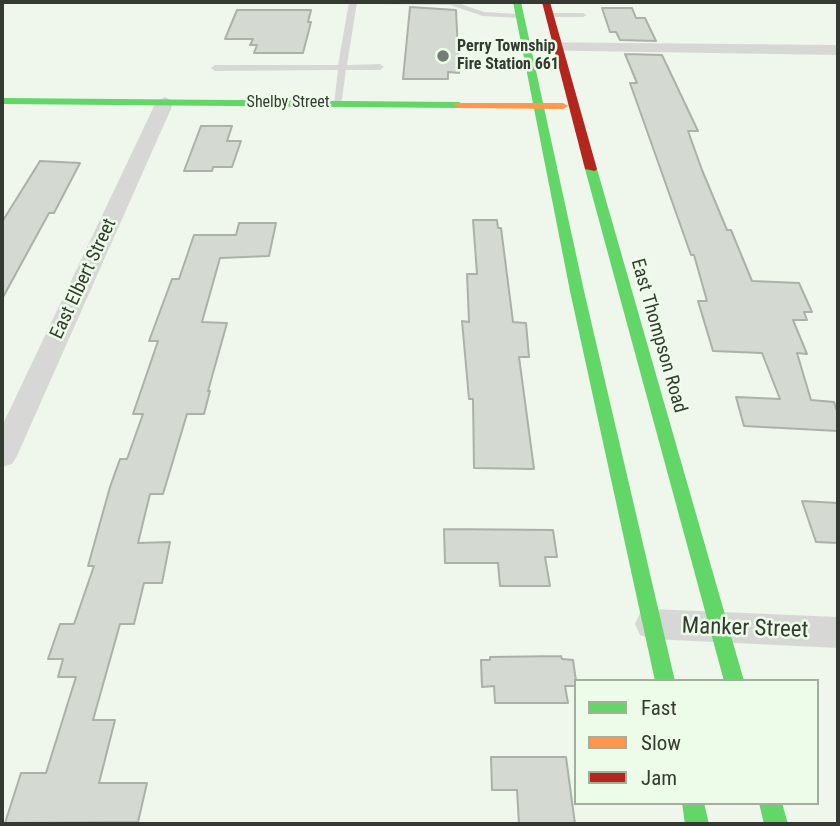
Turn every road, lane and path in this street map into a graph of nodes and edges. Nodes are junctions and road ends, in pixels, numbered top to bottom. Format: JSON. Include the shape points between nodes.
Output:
{"nodes":[{"id":1,"x":353,"y":2,"type":"edge"},
{"id":2,"x":380,"y":2,"type":"edge"},
{"id":3,"x":548,"y":8,"type":"edge"},
{"id":4,"x":518,"y":9,"type":"edge"},
{"id":5,"x":583,"y":15,"type":"dead end"},
{"id":6,"x":525,"y":47,"type":"junction"},
{"id":7,"x":558,"y":47,"type":"junction"},
{"id":8,"x":838,"y":50,"type":"edge"},
{"id":9,"x":380,"y":67,"type":"dead end"},
{"id":10,"x":215,"y":68,"type":"dead end"},
{"id":11,"x":342,"y":68,"type":"junction"},
{"id":12,"x":2,"y":101,"type":"edge"},
{"id":13,"x":165,"y":102,"type":"junction"},
{"id":14,"x":338,"y":104,"type":"junction"},
{"id":15,"x":538,"y":105,"type":"junction"},
{"id":16,"x":573,"y":106,"type":"junction"},
{"id":17,"x":2,"y":456,"type":"edge"},
{"id":18,"x":652,"y":624,"type":"junction"},
{"id":19,"x":719,"y":628,"type":"junction"},
{"id":20,"x":838,"y":633,"type":"edge"},
{"id":21,"x":665,"y":679,"type":"edge"},
{"id":22,"x":733,"y":679,"type":"edge"},
{"id":23,"x":693,"y":805,"type":"edge"},
{"id":24,"x":771,"y":805,"type":"edge"},
{"id":25,"x":697,"y":824,"type":"edge"},
{"id":26,"x":776,"y":824,"type":"edge"}],
"edges":[{"from":1,"to":11,"type":"lane"},
{"from":2,"to":4,"type":"lane","via":[[451,3],[484,15]]},
{"from":3,"to":5,"type":"lane"},
{"from":3,"to":7,"type":"main road","name":"East Thompson Road"},
{"from":4,"to":6,"type":"main road"},
{"from":6,"to":7,"type":"street"},
{"from":6,"to":15,"type":"main road"},
{"from":7,"to":8,"type":"street"},
{"from":7,"to":16,"type":"main road","name":"East Thompson Road"},
{"from":9,"to":11,"type":"lane"},
{"from":10,"to":11,"type":"lane"},
{"from":11,"to":14,"type":"lane"},
{"from":12,"to":13,"type":"main road","name":"Shelby Street"},
{"from":13,"to":14,"type":"main road","name":"Shelby Street"},
{"from":13,"to":17,"type":"street","name":"East Elbert Street"},
{"from":14,"to":15,"type":"main road","name":"Shelby Street"},
{"from":15,"to":16,"type":"main road","name":"Shelby Street"},
{"from":15,"to":18,"type":"main road"},
{"from":16,"to":19,"type":"main road","name":"East Thompson Road"},
{"from":18,"to":19,"type":"street","name":"Manker Street"},
{"from":18,"to":21,"type":"main road"},
{"from":19,"to":20,"type":"street","name":"Manker Street"},
{"from":19,"to":22,"type":"main road","name":"East Thompson Road"},
{"from":23,"to":25,"type":"main road"},
{"from":24,"to":26,"type":"main road"}]}
